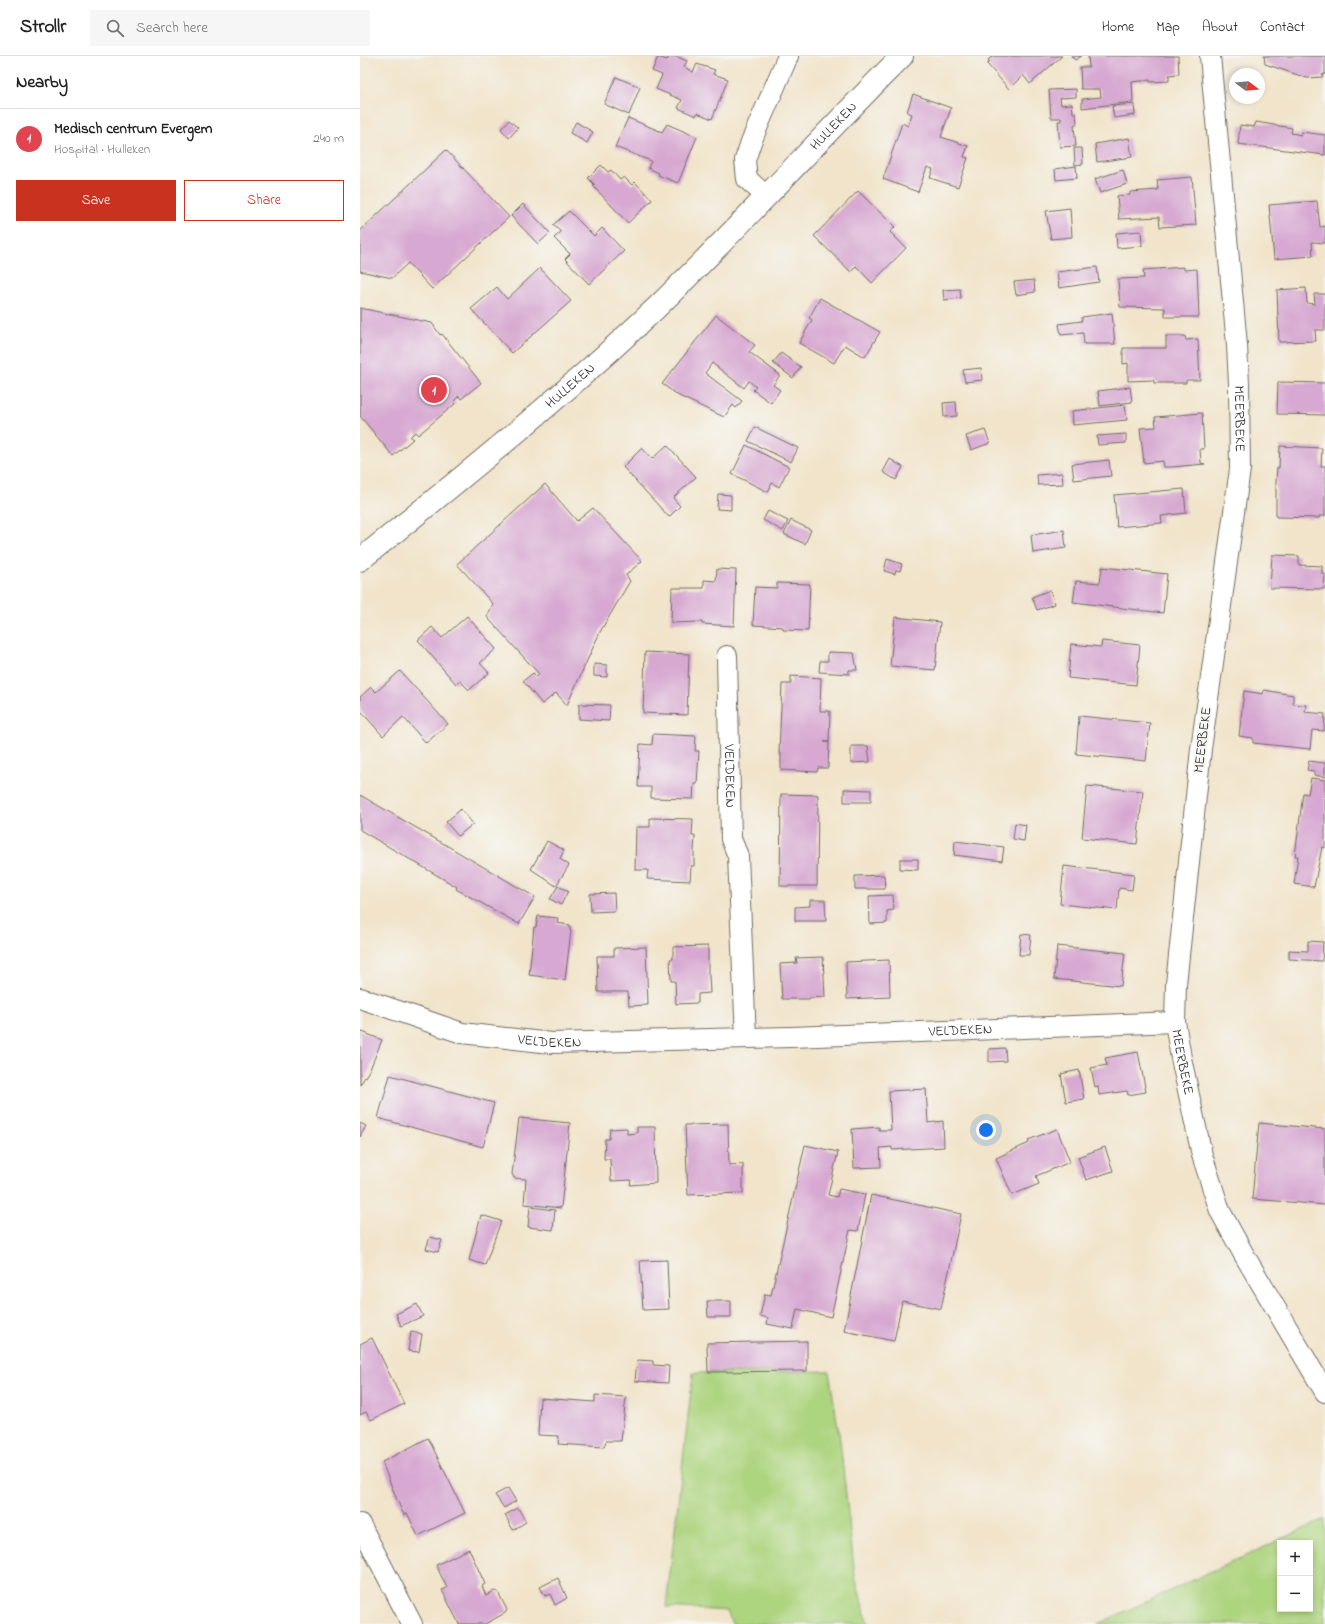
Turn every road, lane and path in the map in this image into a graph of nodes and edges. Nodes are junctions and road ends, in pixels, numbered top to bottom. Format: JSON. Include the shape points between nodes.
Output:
{"nodes":[{"id":1,"x":788,"y":56,"type":"edge"},
{"id":2,"x":902,"y":56,"type":"edge"},
{"id":3,"x":1210,"y":56,"type":"edge"},
{"id":4,"x":766,"y":196,"type":"junction"},
{"id":5,"x":360,"y":560,"type":"edge"},
{"id":6,"x":727,"y":656,"type":"dead end"},
{"id":7,"x":360,"y":998,"type":"edge"},
{"id":8,"x":1175,"y":1022,"type":"junction"},
{"id":9,"x":746,"y":1038,"type":"junction"},
{"id":10,"x":1325,"y":1392,"type":"edge"},
{"id":11,"x":360,"y":1524,"type":"edge"},
{"id":12,"x":412,"y":1624,"type":"edge"}],
"edges":[{"from":1,"to":4,"type":"street","via":[[745,160],[747,179]]},
{"from":2,"to":4,"type":"main road","name":"HULLEKEN"},
{"from":3,"to":8,"type":"street","name":"MEERBEKE","via":[[1237,346],[1240,469],[1201,749],[1176,984]]},
{"from":4,"to":5,"type":"main road","name":"HULLEKEN","via":[[615,346],[524,426]]},
{"from":6,"to":9,"type":"street","name":"VELDEKEN","via":[[731,839],[738,856]]},
{"from":7,"to":9,"type":"street","name":"VELDEKEN","via":[[462,1033],[551,1043]]},
{"from":8,"to":9,"type":"street","name":"VELDEKEN"},
{"from":8,"to":10,"type":"street","name":"MEERBEKE","via":[[1202,1155],[1220,1211]]},
{"from":11,"to":12,"type":"street"}]}
